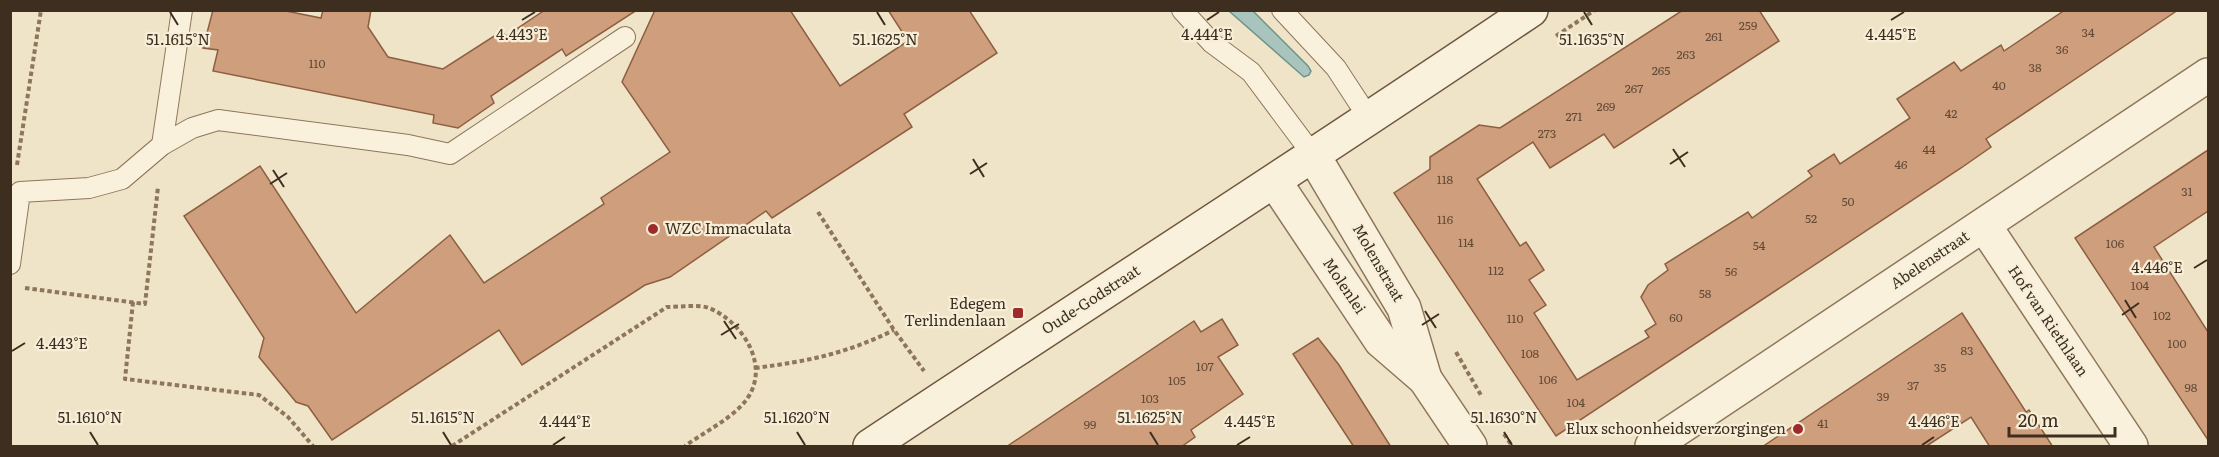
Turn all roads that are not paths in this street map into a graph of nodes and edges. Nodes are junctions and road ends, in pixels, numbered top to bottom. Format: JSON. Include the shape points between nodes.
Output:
{"nodes":[{"id":1,"x":182,"y":10,"type":"edge"},
{"id":2,"x":1182,"y":10,"type":"edge"},
{"id":3,"x":1282,"y":10,"type":"edge"},
{"id":4,"x":1531,"y":10,"type":"edge"},
{"id":5,"x":625,"y":37,"type":"dead end"},
{"id":6,"x":2208,"y":75,"type":"edge"},
{"id":7,"x":1370,"y":120,"type":"junction"},
{"id":8,"x":162,"y":145,"type":"junction"},
{"id":9,"x":1313,"y":155,"type":"junction"},
{"id":10,"x":1275,"y":182,"type":"junction"},
{"id":11,"x":15,"y":187,"type":"edge"},
{"id":12,"x":1984,"y":225,"type":"junction"},
{"id":13,"x":10,"y":264,"type":"edge"},
{"id":14,"x":1425,"y":379,"type":"junction"},
{"id":15,"x":870,"y":447,"type":"edge"},
{"id":16,"x":1470,"y":447,"type":"edge"},
{"id":17,"x":1652,"y":447,"type":"edge"},
{"id":18,"x":2131,"y":447,"type":"edge"}],
"edges":[{"from":1,"to":8,"type":"lane"},
{"from":2,"to":9,"type":"lane","via":[[1212,43],[1251,72]]},
{"from":3,"to":7,"type":"lane","via":[[1336,68]]},
{"from":4,"to":7,"type":"street","name":"Oude-Godstraat"},
{"from":5,"to":8,"type":"lane","via":[[450,154],[218,120],[192,128]]},
{"from":6,"to":12,"type":"street","name":"Abelenstraat"},
{"from":7,"to":9,"type":"street","name":"Oude-Godstraat"},
{"from":8,"to":11,"type":"lane","via":[[122,179],[89,188]]},
{"from":9,"to":10,"type":"street","name":"Oude-Godstraat"},
{"from":9,"to":14,"type":"street","name":"Molenstraat","via":[[1404,308]]},
{"from":10,"to":14,"type":"street","name":"Molenlei","via":[[1381,341]]},
{"from":10,"to":15,"type":"street","name":"Oude-Godstraat","via":[[1020,345]]},
{"from":11,"to":13,"type":"lane"},
{"from":12,"to":17,"type":"street","name":"Abelenstraat"},
{"from":12,"to":18,"type":"street","name":"Hof van Riethlaan"},
{"from":14,"to":16,"type":"street"}]}
